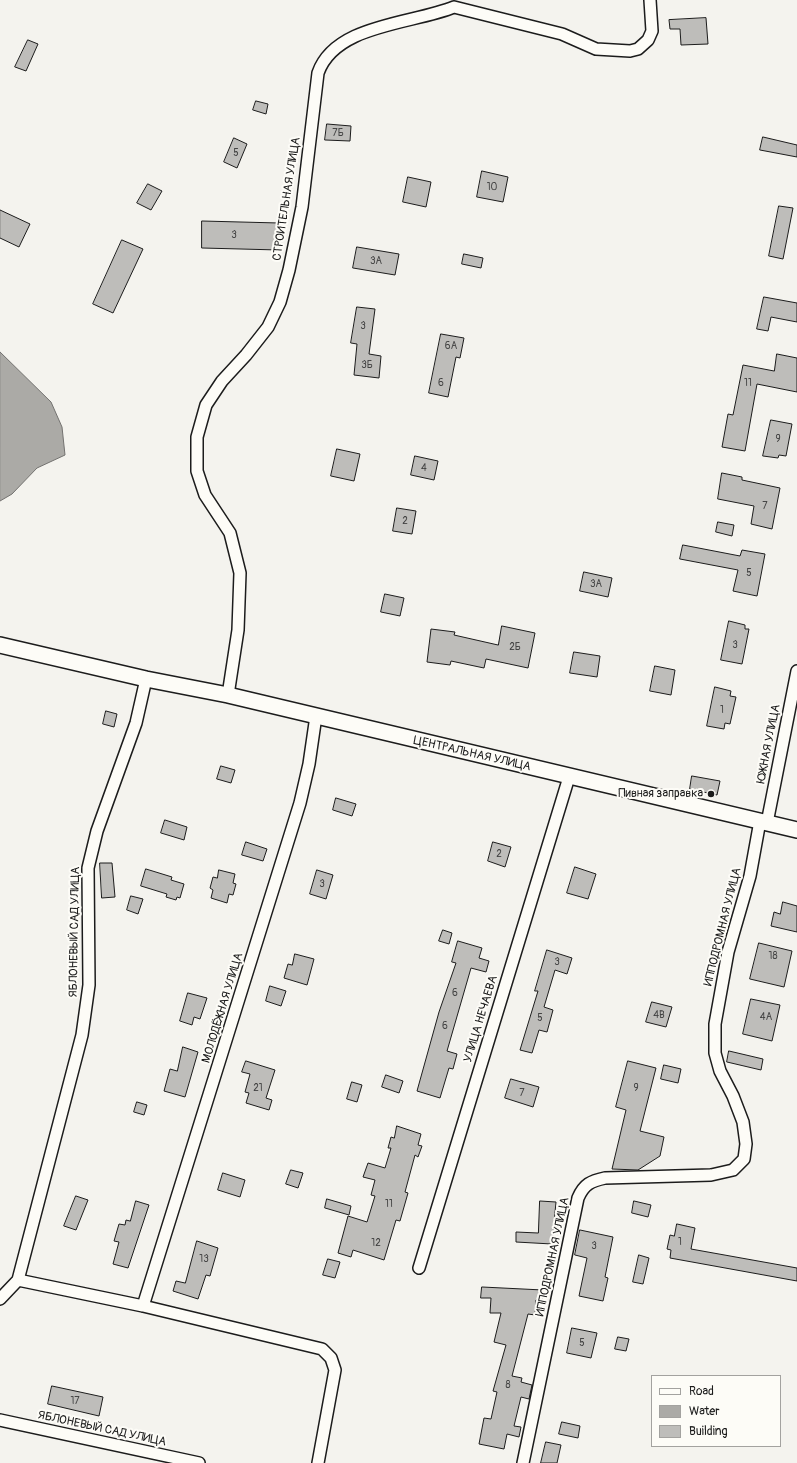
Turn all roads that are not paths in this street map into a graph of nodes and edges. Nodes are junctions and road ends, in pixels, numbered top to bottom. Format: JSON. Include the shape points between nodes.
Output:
{"nodes":[{"id":1,"x":650,"y":0,"type":"edge"},
{"id":2,"x":0,"y":645,"type":"edge"},
{"id":3,"x":797,"y":671,"type":"edge"},
{"id":4,"x":146,"y":679,"type":"junction"},
{"id":5,"x":228,"y":695,"type":"junction"},
{"id":6,"x":316,"y":716,"type":"junction"},
{"id":7,"x":569,"y":777,"type":"junction"},
{"id":8,"x":764,"y":822,"type":"junction"},
{"id":9,"x":797,"y":830,"type":"edge"},
{"id":10,"x":419,"y":1268,"type":"dead end"},
{"id":11,"x":18,"y":1280,"type":"junction"},
{"id":12,"x":0,"y":1300,"type":"edge"},
{"id":13,"x":144,"y":1306,"type":"junction"},
{"id":14,"x":0,"y":1420,"type":"edge"},
{"id":15,"x":198,"y":1463,"type":"edge"},
{"id":16,"x":318,"y":1463,"type":"edge"},
{"id":17,"x":523,"y":1463,"type":"edge"}],
"edges":[{"from":1,"to":5,"type":"street","name":"СТРОИТЕЛЬНАЯ УЛИЦА","via":[[652,31],[648,40],[638,49],[630,51],[596,49],[562,34],[454,7],[437,14],[391,23],[348,40],[322,62],[318,73],[302,207],[280,302],[268,327],[222,381],[206,405],[197,437],[197,471],[205,495],[230,534],[240,573],[238,630]]},
{"from":2,"to":4,"type":"street","name":"ЦЕНТРАЛЬНАЯ УЛИЦА"},
{"from":3,"to":8,"type":"street","name":"ЮЖНАЯ УЛИЦА"},
{"from":4,"to":5,"type":"street","name":"ЦЕНТРАЛЬНАЯ УЛИЦА"},
{"from":4,"to":11,"type":"street","name":"ЯБЛОНЕВЫЙ САД УЛИЦА","via":[[136,723],[96,831],[88,868],[89,985],[82,1035]]},
{"from":5,"to":6,"type":"street","name":"ЦЕНТРАЛЬНАЯ УЛИЦА"},
{"from":6,"to":7,"type":"street","name":"ЦЕНТРАЛЬНАЯ УЛИЦА"},
{"from":6,"to":13,"type":"street","name":"МОЛОДЁЖНАЯ УЛИЦА","via":[[300,803]]},
{"from":7,"to":8,"type":"street","name":"ЦЕНТРАЛЬНАЯ УЛИЦА"},
{"from":7,"to":10,"type":"street","name":"УЛИЦА НЕЧАЕВА"},
{"from":8,"to":9,"type":"street","name":"ЦЕНТРАЛЬНАЯ УЛИЦА"},
{"from":8,"to":17,"type":"street","name":"ИППОДРОМНАЯ УЛИЦА","via":[[728,952],[715,1024],[715,1053],[720,1071],[743,1122],[746,1144],[744,1159],[733,1170],[711,1175],[605,1178],[592,1180],[583,1187],[578,1198]]},
{"from":11,"to":12,"type":"street","name":"ЯБЛОНЕВЫЙ САД УЛИЦА"},
{"from":11,"to":13,"type":"street"},
{"from":13,"to":16,"type":"street","via":[[322,1349],[332,1358],[335,1370]]},
{"from":14,"to":15,"type":"street","name":"ЯБЛОНЕВЫЙ САД УЛИЦА"}]}
